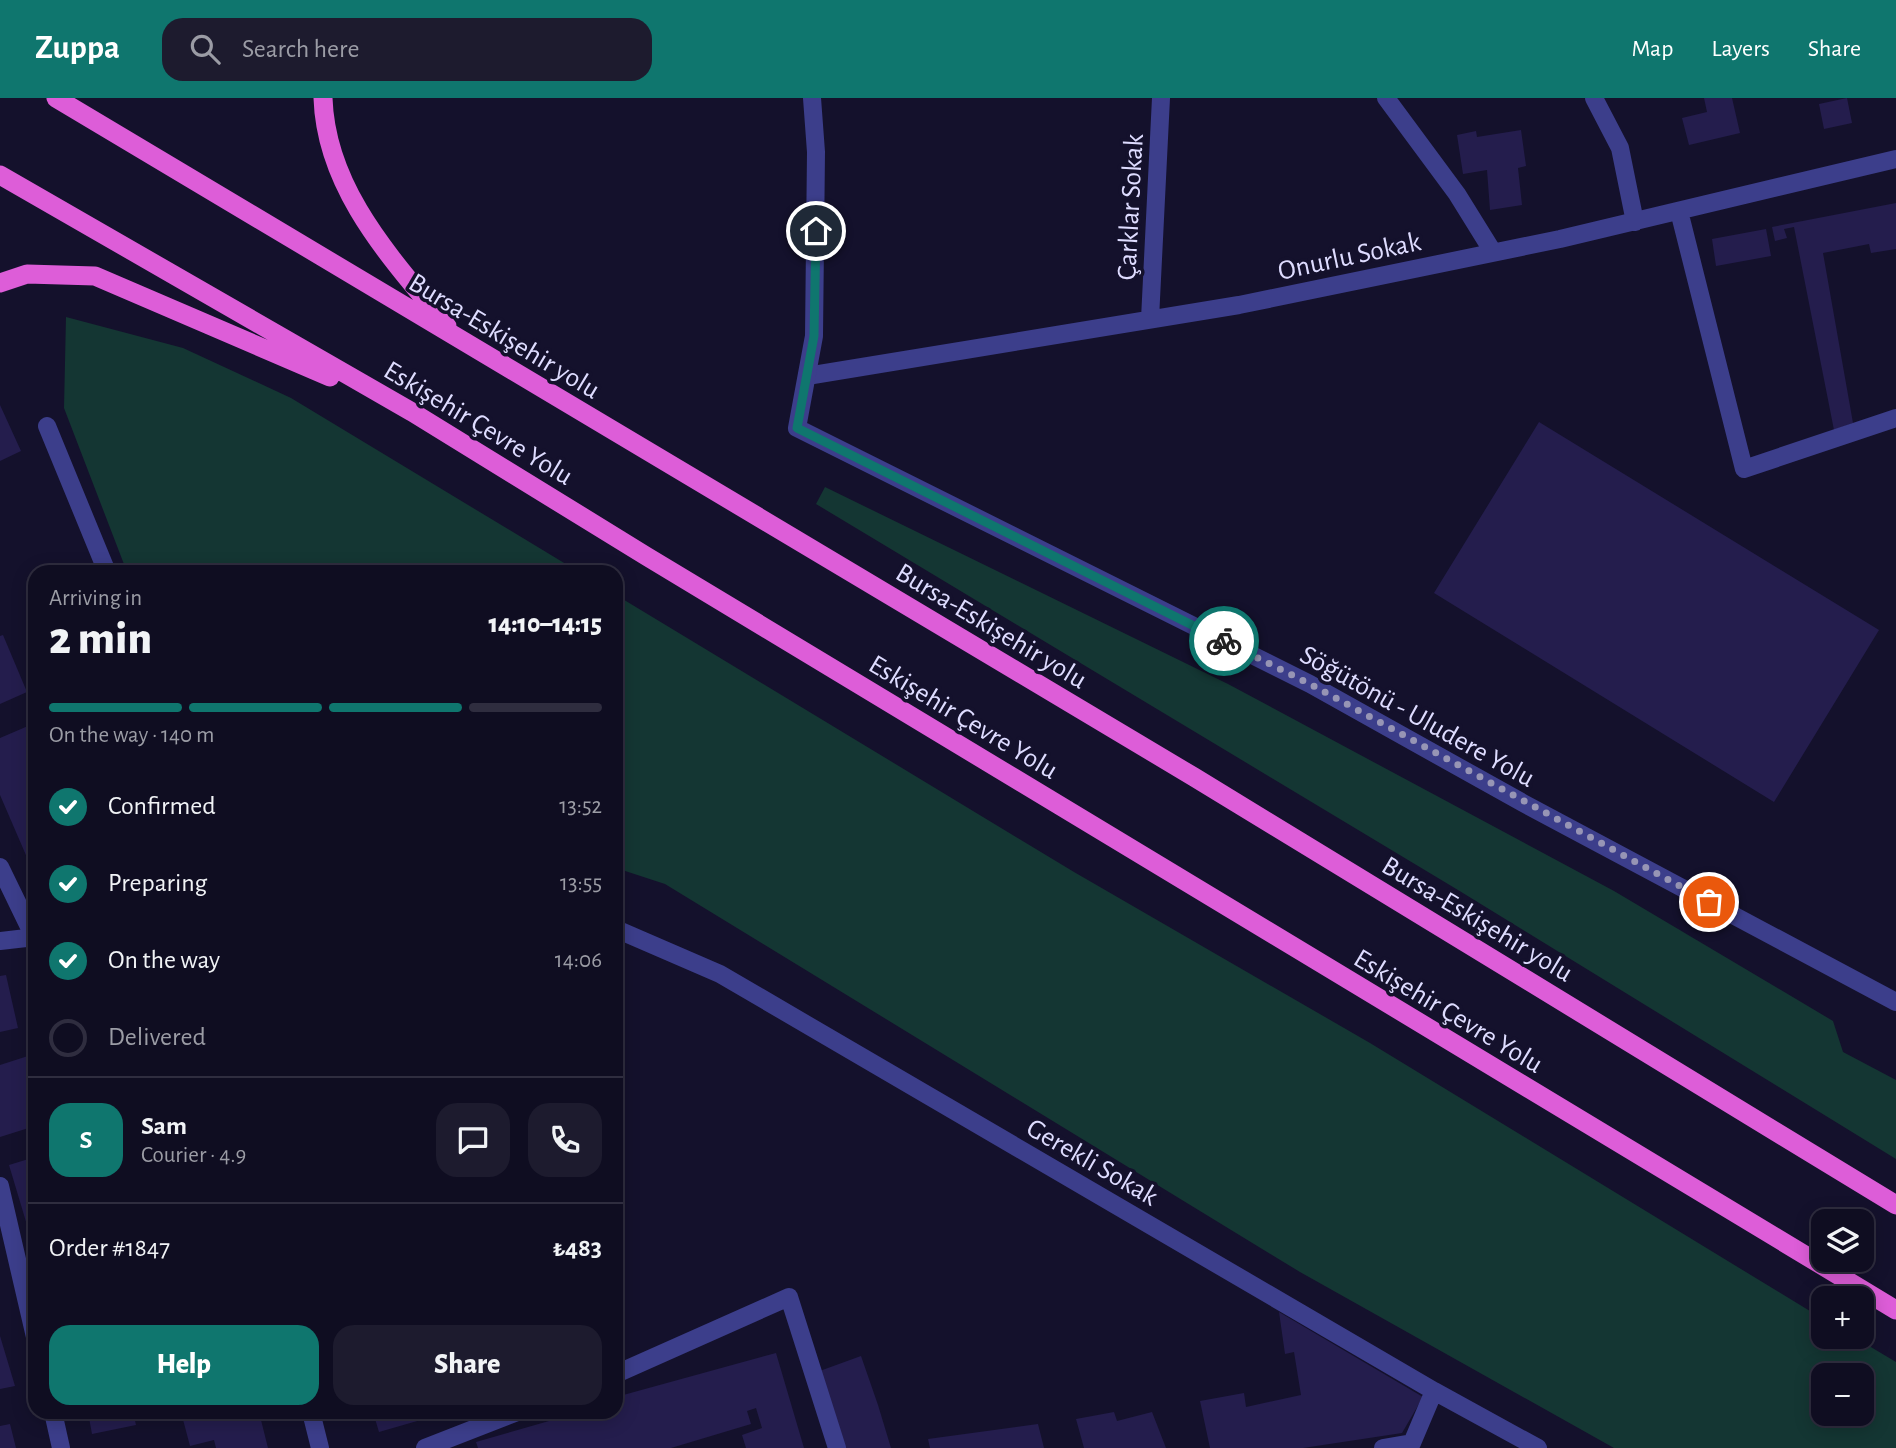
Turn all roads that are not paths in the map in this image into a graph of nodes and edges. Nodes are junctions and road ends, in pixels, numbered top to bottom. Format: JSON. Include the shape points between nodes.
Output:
{"nodes":[{"id":1,"x":56,"y":98,"type":"edge"},
{"id":2,"x":323,"y":98,"type":"edge"},
{"id":3,"x":811,"y":98,"type":"edge"},
{"id":4,"x":1161,"y":98,"type":"edge"},
{"id":5,"x":1385,"y":98,"type":"edge"},
{"id":6,"x":1594,"y":98,"type":"edge"},
{"id":7,"x":1896,"y":159,"type":"edge"},
{"id":8,"x":0,"y":175,"type":"edge"},
{"id":9,"x":1679,"y":211,"type":"junction"},
{"id":10,"x":1635,"y":222,"type":"junction"},
{"id":11,"x":1493,"y":252,"type":"junction"},
{"id":12,"x":0,"y":283,"type":"edge"},
{"id":13,"x":1150,"y":319,"type":"junction"},
{"id":14,"x":457,"y":338,"type":"junction"},
{"id":15,"x":807,"y":376,"type":"junction"},
{"id":16,"x":412,"y":412,"type":"junction"},
{"id":17,"x":1896,"y":418,"type":"edge"},
{"id":18,"x":47,"y":426,"type":"dead end"},
{"id":19,"x":104,"y":565,"type":"edge"},
{"id":20,"x":0,"y":867,"type":"edge"},
{"id":21,"x":28,"y":925,"type":"edge"},
{"id":22,"x":623,"y":932,"type":"edge"},
{"id":23,"x":28,"y":938,"type":"edge"},
{"id":24,"x":0,"y":940,"type":"edge"},
{"id":25,"x":1896,"y":1002,"type":"edge"},
{"id":26,"x":0,"y":1186,"type":"edge"},
{"id":27,"x":1896,"y":1205,"type":"edge"},
{"id":28,"x":28,"y":1307,"type":"edge"},
{"id":29,"x":1896,"y":1310,"type":"edge"},
{"id":30,"x":623,"y":1366,"type":"edge"},
{"id":31,"x":1434,"y":1391,"type":"junction"},
{"id":32,"x":54,"y":1419,"type":"edge"},
{"id":33,"x":313,"y":1419,"type":"edge"},
{"id":34,"x":499,"y":1419,"type":"edge"},
{"id":35,"x":1530,"y":1446,"type":"edge"},
{"id":36,"x":61,"y":1448,"type":"edge"},
{"id":37,"x":320,"y":1448,"type":"edge"},
{"id":38,"x":425,"y":1448,"type":"edge"},
{"id":39,"x":837,"y":1448,"type":"edge"},
{"id":40,"x":1383,"y":1448,"type":"edge"}],
"edges":[{"from":1,"to":14,"type":"highway","name":"Bursa-Eskişehir yolu"},
{"from":2,"to":14,"type":"highway","via":[[323,116],[341,177],[365,222]]},
{"from":3,"to":15,"type":"street","via":[[816,152],[814,336]]},
{"from":4,"to":13,"type":"street","name":"Çarklar Sokak"},
{"from":5,"to":11,"type":"street","via":[[1458,194]]},
{"from":6,"to":10,"type":"street","via":[[1619,148]]},
{"from":7,"to":9,"type":"street","name":"Onurlu Sokak"},
{"from":8,"to":16,"type":"highway","name":"Eskişehir Çevre Yolu"},
{"from":9,"to":10,"type":"street","name":"Onurlu Sokak"},
{"from":9,"to":17,"type":"street","via":[[1744,469]]},
{"from":10,"to":11,"type":"street","name":"Onurlu Sokak"},
{"from":11,"to":13,"type":"street","name":"Onurlu Sokak","via":[[1240,305]]},
{"from":12,"to":16,"type":"highway","via":[[27,274],[95,276]]},
{"from":13,"to":15,"type":"street","name":"Onurlu Sokak"},
{"from":14,"to":27,"type":"highway","name":"Bursa-Eskişehir yolu"},
{"from":15,"to":25,"type":"street","name":"Söğütönü - Uludere Yolu","via":[[797,428],[1310,684]]},
{"from":16,"to":29,"type":"highway","name":"Eskişehir Çevre Yolu"},
{"from":18,"to":19,"type":"street"},
{"from":20,"to":21,"type":"street"},
{"from":22,"to":31,"type":"street","name":"Gerekli Sokak","via":[[720,974]]},
{"from":23,"to":24,"type":"street"},
{"from":26,"to":28,"type":"street"},
{"from":30,"to":39,"type":"street","via":[[789,1297]]},
{"from":31,"to":35,"type":"street","name":"Gerekli Sokak"},
{"from":31,"to":40,"type":"street","via":[[1412,1443]]},
{"from":32,"to":36,"type":"street"},
{"from":33,"to":37,"type":"street"},
{"from":34,"to":38,"type":"street"}]}
